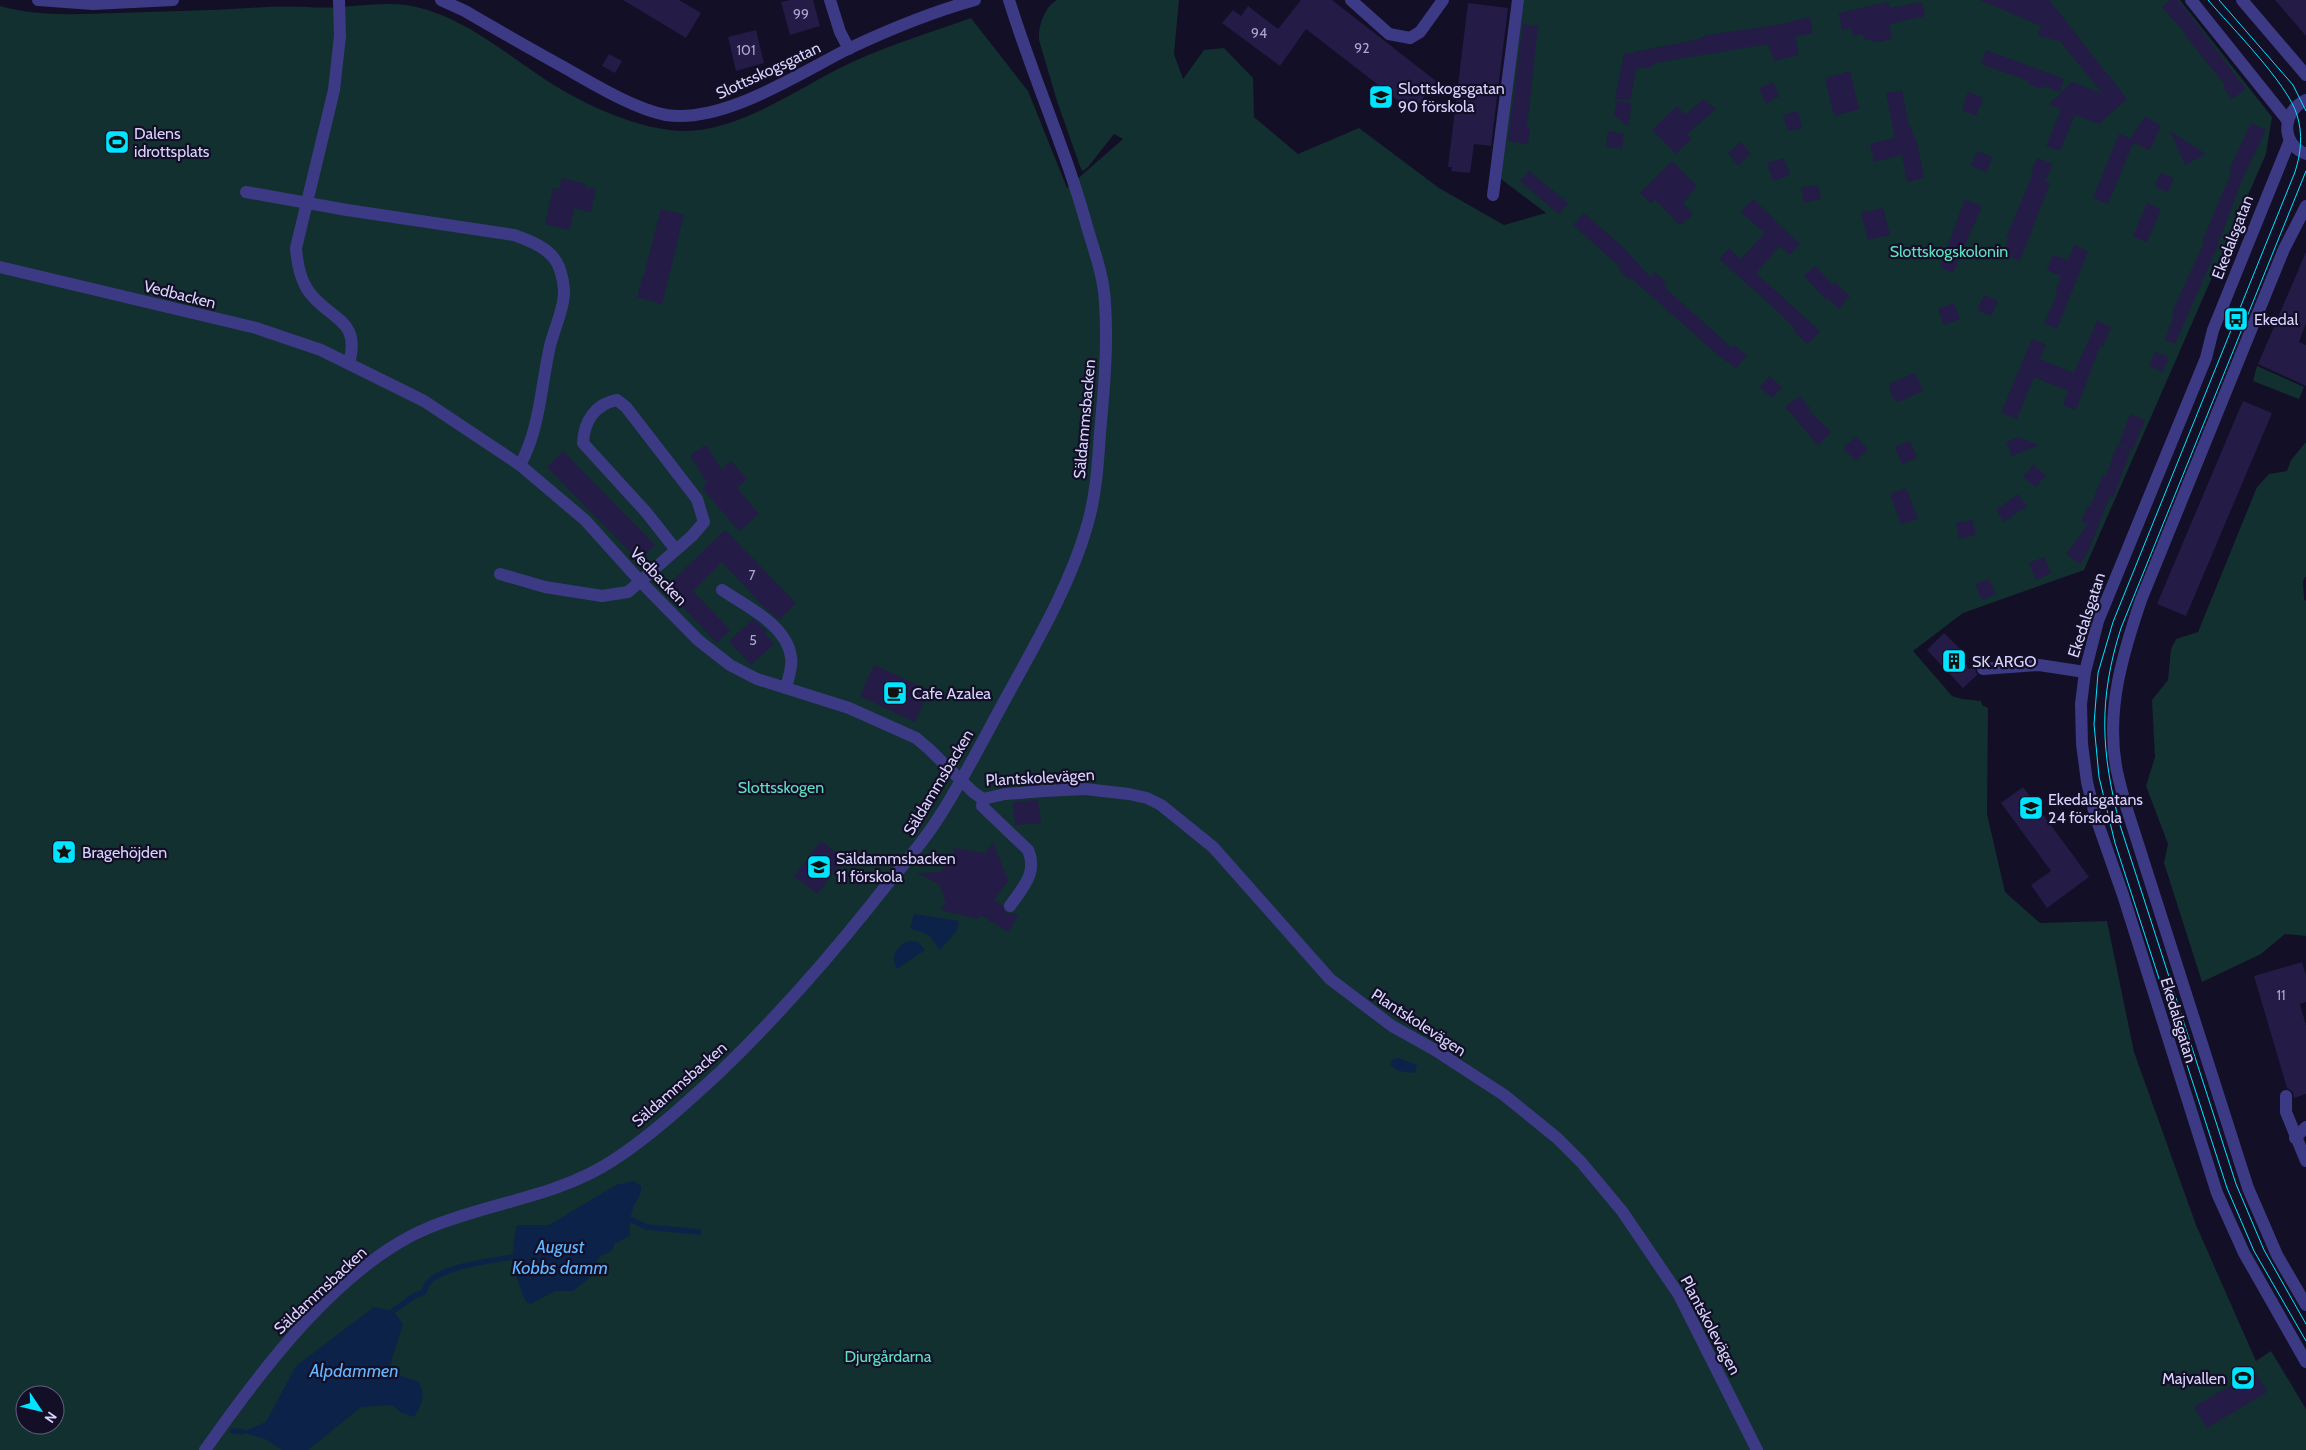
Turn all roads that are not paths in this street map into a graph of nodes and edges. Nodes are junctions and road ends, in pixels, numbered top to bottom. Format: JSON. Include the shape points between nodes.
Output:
{"nodes":[{"id":1,"x":38,"y":0,"type":"edge"},
{"id":2,"x":173,"y":0,"type":"edge"},
{"id":3,"x":339,"y":0,"type":"edge"},
{"id":4,"x":441,"y":0,"type":"edge"},
{"id":5,"x":830,"y":0,"type":"edge"},
{"id":6,"x":975,"y":0,"type":"edge"},
{"id":7,"x":1009,"y":0,"type":"edge"},
{"id":8,"x":1351,"y":0,"type":"edge"},
{"id":9,"x":1443,"y":0,"type":"edge"},
{"id":10,"x":1518,"y":0,"type":"edge"},
{"id":11,"x":2191,"y":0,"type":"edge"},
{"id":12,"x":2242,"y":0,"type":"edge"},
{"id":13,"x":151,"y":1,"type":"edge"},
{"id":14,"x":849,"y":49,"type":"junction"},
{"id":15,"x":2306,"y":75,"type":"edge"},
{"id":16,"x":2306,"y":100,"type":"edge"},
{"id":17,"x":2288,"y":121,"type":"junction"},
{"id":18,"x":2290,"y":140,"type":"junction"},
{"id":19,"x":2306,"y":154,"type":"edge"},
{"id":20,"x":246,"y":192,"type":"dead end"},
{"id":21,"x":1493,"y":195,"type":"dead end"},
{"id":22,"x":307,"y":202,"type":"junction"},
{"id":23,"x":2306,"y":206,"type":"edge"},
{"id":24,"x":0,"y":266,"type":"edge"},
{"id":25,"x":349,"y":363,"type":"junction"},
{"id":26,"x":520,"y":465,"type":"junction"},
{"id":27,"x":676,"y":550,"type":"junction"},
{"id":28,"x":500,"y":574,"type":"dead end"},
{"id":29,"x":640,"y":582,"type":"junction"},
{"id":30,"x":722,"y":590,"type":"dead end"},
{"id":31,"x":1983,"y":669,"type":"dead end"},
{"id":32,"x":2085,"y":672,"type":"junction"},
{"id":33,"x":786,"y":688,"type":"junction"},
{"id":34,"x":961,"y":780,"type":"junction"},
{"id":35,"x":983,"y":799,"type":"junction"},
{"id":36,"x":1010,"y":906,"type":"dead end"},
{"id":37,"x":2286,"y":1096,"type":"dead end"},
{"id":38,"x":2306,"y":1127,"type":"edge"},
{"id":39,"x":2295,"y":1138,"type":"junction"},
{"id":40,"x":2306,"y":1161,"type":"edge"},
{"id":41,"x":2306,"y":1305,"type":"edge"},
{"id":42,"x":2306,"y":1362,"type":"edge"},
{"id":43,"x":205,"y":1450,"type":"edge"},
{"id":44,"x":1757,"y":1450,"type":"edge"}],
"edges":[{"from":1,"to":13,"type":"street","via":[[93,4]]},
{"from":2,"to":13,"type":"street"},
{"from":3,"to":22,"type":"street","via":[[340,36],[334,90]]},
{"from":4,"to":14,"type":"street","name":"Slottsskogsgatan","via":[[612,95],[666,115],[694,116],[722,111]]},
{"from":5,"to":14,"type":"street"},
{"from":6,"to":14,"type":"street","name":"Slottsskogsgatan"},
{"from":7,"to":34,"type":"street","name":"Säldammsbacken","via":[[1075,184],[1095,255],[1105,304],[1106,371],[1095,486],[1082,542],[1047,620]]},
{"from":8,"to":9,"type":"street","via":[[1389,34],[1410,38],[1420,32]]},
{"from":10,"to":21,"type":"street"},
{"from":11,"to":17,"type":"street"},
{"from":12,"to":15,"type":"street"},
{"from":16,"to":17,"type":"street","via":[[2294,108]]},
{"from":17,"to":18,"type":"street"},
{"from":18,"to":19,"type":"street"},
{"from":18,"to":32,"type":"street","name":"Ekedalsgatan","via":[[2213,330],[2206,358],[2098,621]]},
{"from":20,"to":22,"type":"street"},
{"from":22,"to":25,"type":"street","via":[[296,248],[299,273],[307,289],[346,326],[352,336]]},
{"from":22,"to":26,"type":"street","via":[[514,234],[546,250],[559,266],[564,294],[550,345],[537,415]]},
{"from":23,"to":41,"type":"street","name":"Ekedalsgatan","via":[[2284,249],[2141,600],[2118,677],[2114,739],[2125,803],[2238,1158],[2261,1222]]},
{"from":24,"to":25,"type":"street","name":"Vedbacken","via":[[256,328]]},
{"from":25,"to":26,"type":"street","name":"Vedbacken","via":[[424,401]]},
{"from":26,"to":29,"type":"street","name":"Vedbacken","via":[[585,520]]},
{"from":27,"to":27,"type":"street","via":[[704,522],[697,499],[626,407],[617,400],[606,402],[591,415],[584,427],[583,442]]},
{"from":27,"to":29,"type":"street"},
{"from":28,"to":29,"type":"street","via":[[545,587],[602,596],[628,592]]},
{"from":29,"to":33,"type":"street","name":"Vedbacken","via":[[698,640],[730,665],[757,679]]},
{"from":30,"to":33,"type":"street","via":[[765,619],[788,645],[792,658]]},
{"from":31,"to":32,"type":"street","via":[[2031,665]]},
{"from":32,"to":42,"type":"street","name":"Ekedalsgatan","via":[[2082,744],[2095,815],[2217,1193],[2244,1253]]},
{"from":33,"to":34,"type":"street","name":"Vedbacken","via":[[849,708],[916,738]]},
{"from":34,"to":35,"type":"street","name":"Plantskolevägen"},
{"from":34,"to":43,"type":"street","name":"Säldammsbacken","via":[[918,846],[836,950],[759,1035],[685,1104],[611,1162],[587,1175],[424,1230],[367,1265],[282,1348]]},
{"from":35,"to":36,"type":"street","via":[[982,806],[1028,850],[1032,859],[1032,873]]},
{"from":35,"to":44,"type":"street","name":"Plantskolevägen","via":[[1044,791],[1129,794],[1161,805],[1213,847],[1330,979],[1392,1026],[1504,1096],[1557,1138],[1581,1162],[1622,1211],[1679,1295]]},
{"from":37,"to":39,"type":"street","via":[[2286,1112]]},
{"from":38,"to":39,"type":"street"},
{"from":39,"to":40,"type":"street"}]}
